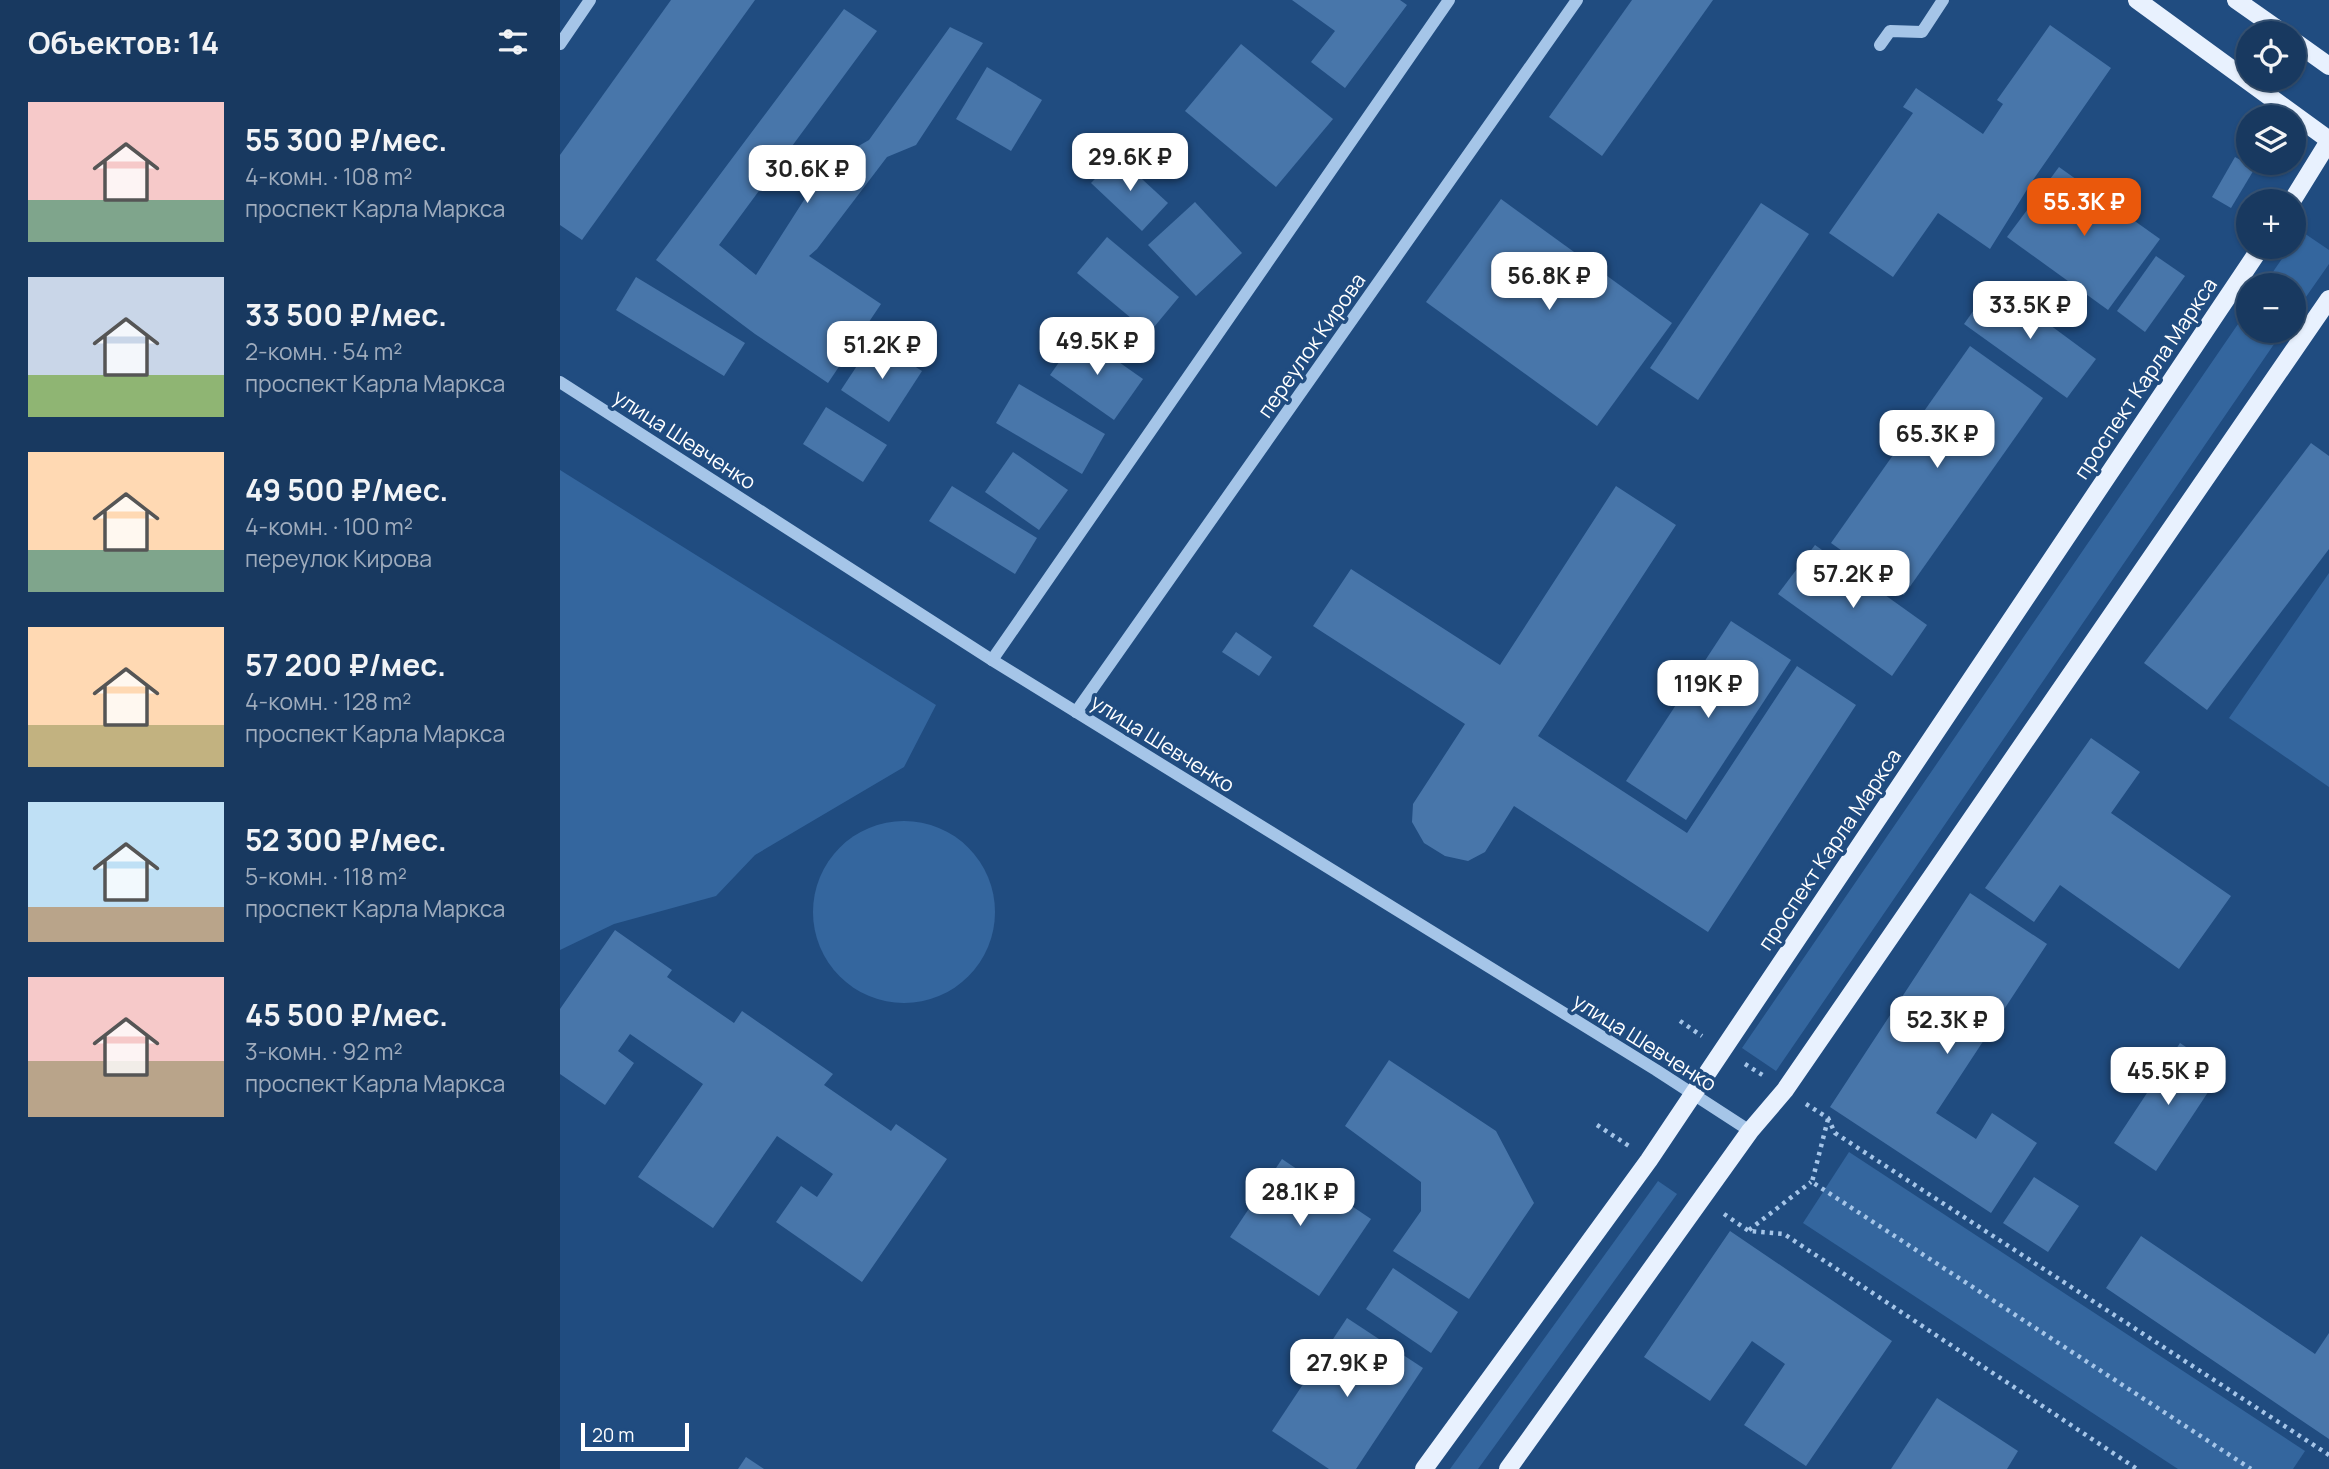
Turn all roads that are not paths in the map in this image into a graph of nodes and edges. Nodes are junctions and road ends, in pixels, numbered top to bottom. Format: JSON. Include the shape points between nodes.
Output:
{"nodes":[{"id":1,"x":590,"y":0,"type":"edge"},
{"id":2,"x":1449,"y":0,"type":"edge"},
{"id":3,"x":1577,"y":0,"type":"edge"},
{"id":4,"x":1943,"y":0,"type":"edge"},
{"id":5,"x":2137,"y":0,"type":"edge"},
{"id":6,"x":2236,"y":0,"type":"edge"},
{"id":7,"x":2266,"y":21,"type":"edge"},
{"id":8,"x":560,"y":44,"type":"edge"},
{"id":9,"x":1880,"y":45,"type":"dead end"},
{"id":10,"x":2306,"y":50,"type":"edge"},
{"id":11,"x":2329,"y":66,"type":"edge"},
{"id":12,"x":2329,"y":141,"type":"edge"},
{"id":13,"x":2299,"y":189,"type":"edge"},
{"id":14,"x":2253,"y":259,"type":"edge"},
{"id":15,"x":2329,"y":299,"type":"edge"},
{"id":16,"x":560,"y":382,"type":"edge"},
{"id":17,"x":992,"y":660,"type":"junction"},
{"id":18,"x":1076,"y":712,"type":"junction"},
{"id":19,"x":1693,"y":1095,"type":"junction"},
{"id":20,"x":1750,"y":1131,"type":"junction"},
{"id":21,"x":1424,"y":1469,"type":"edge"},
{"id":22,"x":1508,"y":1469,"type":"edge"}],
"edges":[{"from":1,"to":8,"type":"street"},
{"from":2,"to":17,"type":"street"},
{"from":3,"to":18,"type":"street","name":"переулок Кирова"},
{"from":4,"to":9,"type":"street","via":[[1922,32],[1890,31]]},
{"from":5,"to":12,"type":"main road"},
{"from":6,"to":7,"type":"main road"},
{"from":10,"to":11,"type":"main road"},
{"from":12,"to":13,"type":"main road"},
{"from":14,"to":19,"type":"main road","name":"проспект Карла Маркса"},
{"from":15,"to":20,"type":"main road","via":[[1785,1090]]},
{"from":16,"to":17,"type":"street","name":"улица Шевченко"},
{"from":17,"to":18,"type":"street","name":"улица Шевченко"},
{"from":18,"to":19,"type":"street","name":"улица Шевченко"},
{"from":19,"to":20,"type":"street","name":"улица Шевченко"},
{"from":19,"to":21,"type":"main road","name":"проспект Карла Маркса"},
{"from":20,"to":22,"type":"main road"}]}
